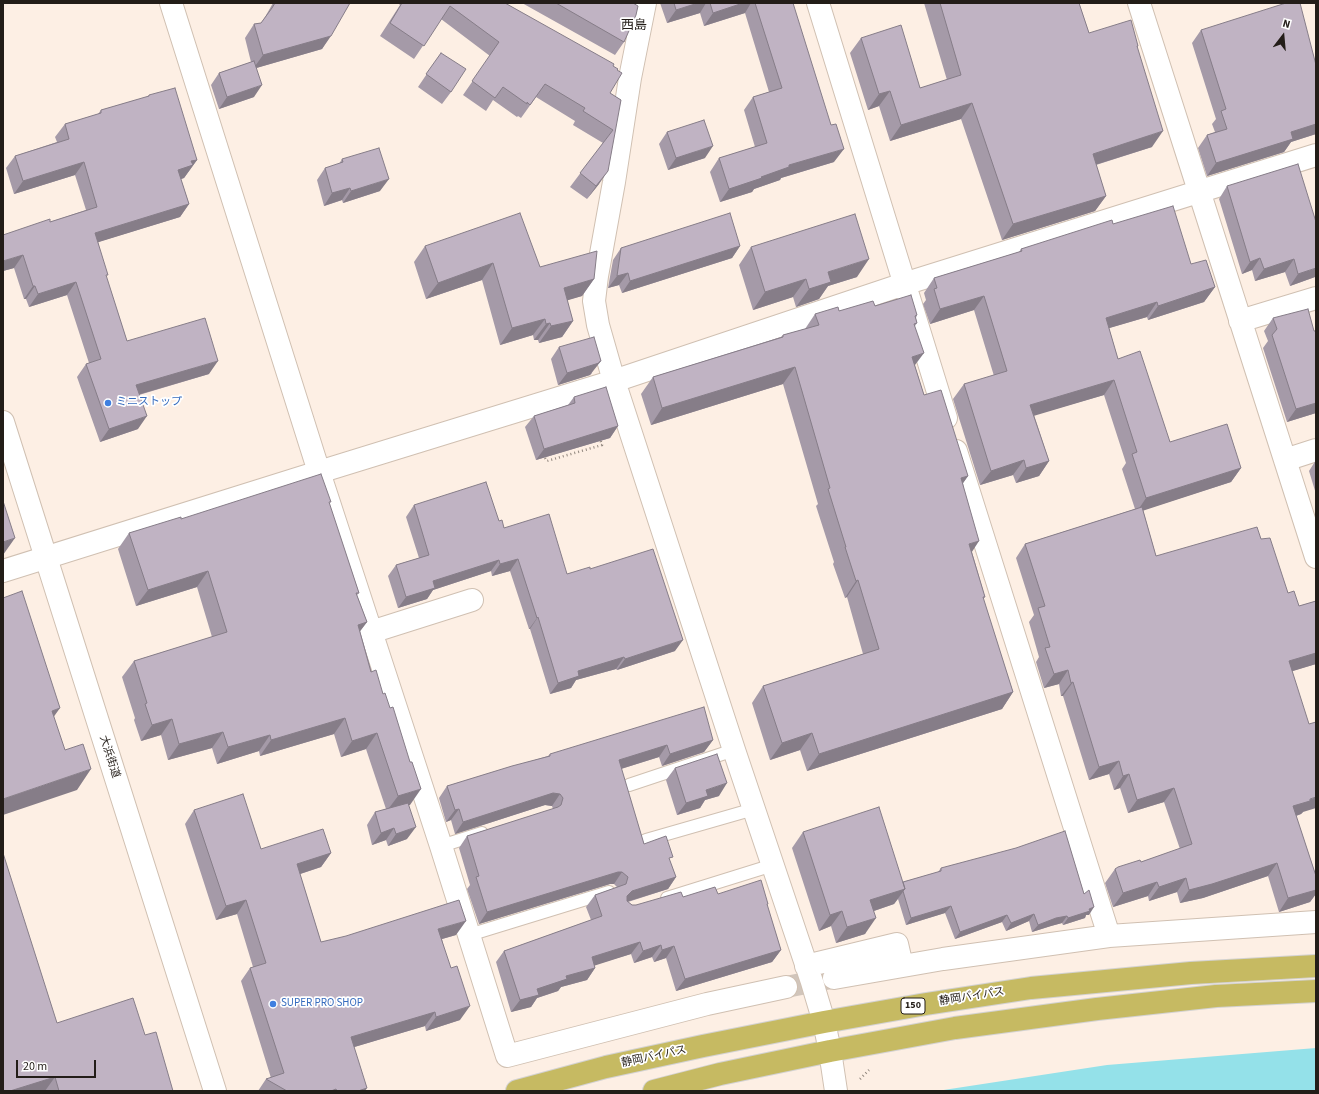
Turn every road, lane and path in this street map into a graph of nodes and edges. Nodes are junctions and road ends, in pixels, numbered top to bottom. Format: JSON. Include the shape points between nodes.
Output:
{"nodes":[{"id":1,"x":171,"y":3,"type":"edge"},
{"id":2,"x":646,"y":3,"type":"edge"},
{"id":3,"x":818,"y":3,"type":"edge"},
{"id":4,"x":1139,"y":3,"type":"edge"},
{"id":5,"x":610,"y":67,"type":"edge"},
{"id":6,"x":630,"y":78,"type":"junction"},
{"id":7,"x":1316,"y":155,"type":"edge"},
{"id":8,"x":1200,"y":192,"type":"junction"},
{"id":9,"x":904,"y":284,"type":"junction"},
{"id":10,"x":1316,"y":298,"type":"edge"},
{"id":11,"x":1240,"y":321,"type":"junction"},
{"id":12,"x":614,"y":381,"type":"junction"},
{"id":13,"x":3,"y":422,"type":"edge"},
{"id":14,"x":600,"y":438,"type":"edge"},
{"id":15,"x":1316,"y":450,"type":"edge"},
{"id":16,"x":545,"y":458,"type":"edge"},
{"id":17,"x":1285,"y":460,"type":"junction"},
{"id":18,"x":319,"y":472,"type":"junction"},
{"id":19,"x":46,"y":557,"type":"junction"},
{"id":20,"x":1316,"y":557,"type":"edge"},
{"id":21,"x":3,"y":571,"type":"edge"},
{"id":22,"x":472,"y":600,"type":"dead end"},
{"id":23,"x":371,"y":632,"type":"junction"},
{"id":24,"x":734,"y":750,"type":"junction"},
{"id":25,"x":629,"y":785,"type":"dead end"},
{"id":26,"x":754,"y":809,"type":"junction"},
{"id":27,"x":494,"y":829,"type":"edge"},
{"id":28,"x":646,"y":840,"type":"dead end"},
{"id":29,"x":441,"y":846,"type":"junction"},
{"id":30,"x":773,"y":865,"type":"junction"},
{"id":31,"x":612,"y":891,"type":"edge"},
{"id":32,"x":655,"y":901,"type":"edge"},
{"id":33,"x":1316,"y":922,"type":"edge"},
{"id":34,"x":469,"y":935,"type":"junction"},
{"id":35,"x":1109,"y":936,"type":"junction"},
{"id":36,"x":806,"y":966,"type":"junction"},
{"id":37,"x":902,"y":966,"type":"junction"},
{"id":38,"x":1316,"y":966,"type":"edge"},
{"id":39,"x":834,"y":978,"type":"tunnel mouth"},
{"id":40,"x":786,"y":987,"type":"tunnel mouth"},
{"id":41,"x":1316,"y":991,"type":"edge"},
{"id":42,"x":824,"y":1022,"type":"junction"},
{"id":43,"x":830,"y":1051,"type":"junction"},
{"id":44,"x":215,"y":1091,"type":"edge"},
{"id":45,"x":517,"y":1091,"type":"edge"},
{"id":46,"x":654,"y":1091,"type":"edge"},
{"id":47,"x":836,"y":1091,"type":"edge"}],
"edges":[{"from":1,"to":18,"type":"street"},
{"from":2,"to":6,"type":"street"},
{"from":3,"to":9,"type":"street"},
{"from":4,"to":8,"type":"street"},
{"from":5,"to":6,"type":"street"},
{"from":6,"to":12,"type":"street","via":[[594,300],[598,325]]},
{"from":7,"to":8,"type":"street"},
{"from":8,"to":9,"type":"street"},
{"from":8,"to":11,"type":"street"},
{"from":9,"to":12,"type":"street"},
{"from":9,"to":35,"type":"street"},
{"from":10,"to":11,"type":"street"},
{"from":11,"to":17,"type":"street"},
{"from":12,"to":18,"type":"street"},
{"from":12,"to":24,"type":"street"},
{"from":13,"to":19,"type":"street","name":"大浜街道"},
{"from":14,"to":16,"type":"path","via":[[602,445],[547,461]]},
{"from":15,"to":17,"type":"street"},
{"from":17,"to":20,"type":"street"},
{"from":18,"to":19,"type":"street"},
{"from":18,"to":23,"type":"street"},
{"from":19,"to":21,"type":"street"},
{"from":19,"to":44,"type":"street","name":"大浜街道"},
{"from":22,"to":23,"type":"street"},
{"from":23,"to":29,"type":"street"},
{"from":24,"to":25,"type":"lane"},
{"from":24,"to":26,"type":"street"},
{"from":26,"to":28,"type":"lane"},
{"from":26,"to":30,"type":"street"},
{"from":27,"to":29,"type":"lane"},
{"from":29,"to":34,"type":"street"},
{"from":30,"to":32,"type":"lane"},
{"from":30,"to":36,"type":"street"},
{"from":31,"to":34,"type":"lane"},
{"from":33,"to":35,"type":"street"},
{"from":34,"to":40,"type":"street","via":[[507,1056],[707,1004]]},
{"from":35,"to":37,"type":"street"},
{"from":36,"to":37,"type":"street","via":[[897,944]]},
{"from":36,"to":42,"type":"street"},
{"from":37,"to":39,"type":"street"},
{"from":38,"to":42,"type":"highway","name":"静岡バイパス","number":"150","via":[[1191,973],[1031,988]]},
{"from":41,"to":43,"type":"highway","via":[[1216,996],[1097,1008],[955,1028]]},
{"from":42,"to":43,"type":"street"},
{"from":42,"to":45,"type":"highway","name":"静岡バイパス","number":"150","via":[[606,1067]]},
{"from":43,"to":46,"type":"highway"},
{"from":43,"to":47,"type":"street"}]}
